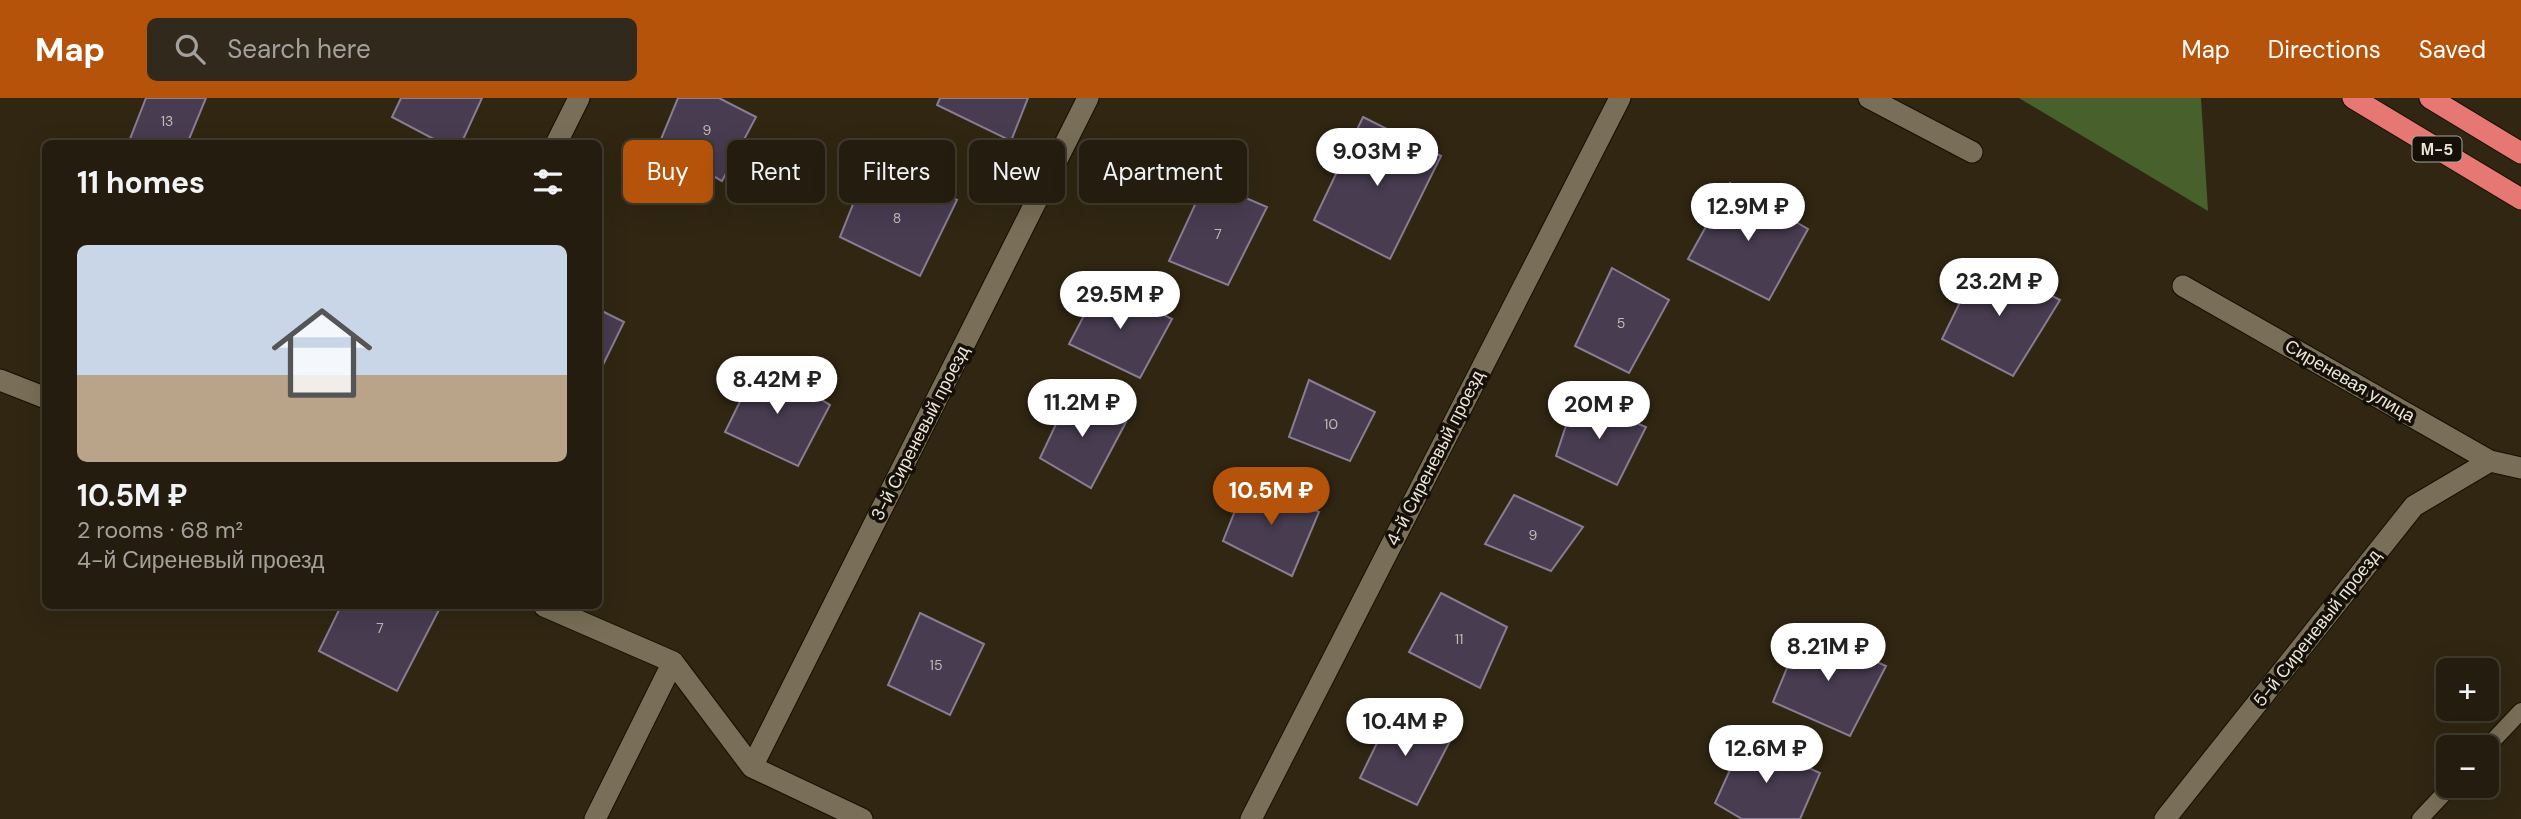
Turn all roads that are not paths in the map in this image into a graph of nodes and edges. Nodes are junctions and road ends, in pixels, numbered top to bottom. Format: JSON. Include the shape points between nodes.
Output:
{"nodes":[{"id":1,"x":579,"y":98,"type":"edge"},
{"id":2,"x":1088,"y":98,"type":"edge"},
{"id":3,"x":1620,"y":98,"type":"edge"},
{"id":4,"x":1869,"y":98,"type":"edge"},
{"id":5,"x":2353,"y":98,"type":"edge"},
{"id":6,"x":2430,"y":98,"type":"edge"},
{"id":7,"x":558,"y":140,"type":"edge"},
{"id":8,"x":1972,"y":152,"type":"dead end"},
{"id":9,"x":2521,"y":153,"type":"edge"},
{"id":10,"x":2521,"y":199,"type":"edge"},
{"id":11,"x":2183,"y":286,"type":"dead end"},
{"id":12,"x":0,"y":380,"type":"edge"},
{"id":13,"x":42,"y":396,"type":"edge"},
{"id":14,"x":2490,"y":461,"type":"junction"},
{"id":15,"x":2521,"y":468,"type":"edge"},
{"id":16,"x":551,"y":609,"type":"edge"},
{"id":17,"x":673,"y":662,"type":"junction"},
{"id":18,"x":2521,"y":710,"type":"edge"},
{"id":19,"x":2498,"y":735,"type":"edge"},
{"id":20,"x":751,"y":767,"type":"junction"},
{"id":21,"x":2440,"y":798,"type":"edge"},
{"id":22,"x":595,"y":819,"type":"edge"},
{"id":23,"x":862,"y":819,"type":"edge"},
{"id":24,"x":1251,"y":819,"type":"edge"},
{"id":25,"x":2165,"y":819,"type":"edge"},
{"id":26,"x":2420,"y":819,"type":"edge"}],
"edges":[{"from":1,"to":7,"type":"street"},
{"from":2,"to":20,"type":"street","name":"3-й Сиреневый проезд"},
{"from":3,"to":24,"type":"street","name":"4-й Сиреневый проезд"},
{"from":4,"to":8,"type":"street"},
{"from":5,"to":10,"type":"highway","number":"М-5"},
{"from":6,"to":9,"type":"highway","number":"М-5"},
{"from":11,"to":14,"type":"street","name":"Сиреневая улица"},
{"from":12,"to":13,"type":"street"},
{"from":14,"to":15,"type":"street","name":"Сиреневая улица"},
{"from":14,"to":25,"type":"street","name":"5-й Сиреневый проезд","via":[[2413,506]]},
{"from":16,"to":17,"type":"street"},
{"from":17,"to":20,"type":"street"},
{"from":17,"to":22,"type":"street"},
{"from":18,"to":19,"type":"lane"},
{"from":20,"to":23,"type":"street"},
{"from":21,"to":26,"type":"lane"}]}
